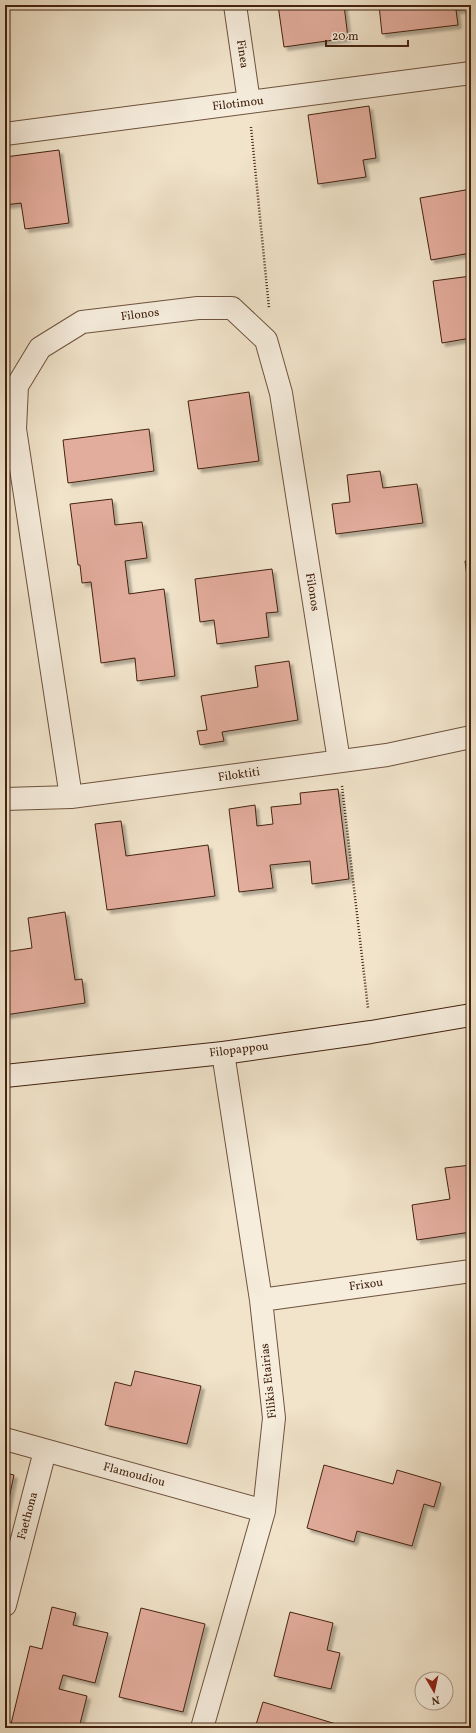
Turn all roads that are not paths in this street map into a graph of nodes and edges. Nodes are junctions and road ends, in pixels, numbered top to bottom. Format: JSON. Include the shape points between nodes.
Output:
{"nodes":[{"id":1,"x":235,"y":5,"type":"edge"},
{"id":2,"x":471,"y":73,"type":"edge"},
{"id":3,"x":248,"y":102,"type":"junction"},
{"id":4,"x":5,"y":134,"type":"edge"},
{"id":5,"x":471,"y":737,"type":"edge"},
{"id":6,"x":339,"y":761,"type":"junction"},
{"id":7,"x":71,"y":797,"type":"junction"},
{"id":8,"x":5,"y":799,"type":"edge"},
{"id":9,"x":471,"y":1015,"type":"edge"},
{"id":10,"x":223,"y":1053,"type":"junction"},
{"id":11,"x":5,"y":1076,"type":"edge"},
{"id":12,"x":471,"y":1270,"type":"edge"},
{"id":13,"x":261,"y":1300,"type":"junction"},
{"id":14,"x":5,"y":1439,"type":"edge"},
{"id":15,"x":45,"y":1451,"type":"junction"},
{"id":16,"x":264,"y":1511,"type":"junction"},
{"id":17,"x":5,"y":1605,"type":"edge"},
{"id":18,"x":202,"y":1728,"type":"edge"}],
"edges":[{"from":1,"to":3,"type":"street","name":"Finea"},
{"from":2,"to":3,"type":"street","name":"Filotimou"},
{"from":3,"to":4,"type":"street","name":"Filotimou"},
{"from":5,"to":6,"type":"street","name":"Filoktiti","via":[[387,755]]},
{"from":6,"to":7,"type":"street","name":"Filoktiti"},
{"from":6,"to":7,"type":"street","name":"Filonos","via":[[281,393],[266,340],[232,308],[198,308],[82,322],[40,348],[17,386],[15,428]]},
{"from":7,"to":8,"type":"street","name":"Filoktiti"},
{"from":9,"to":10,"type":"street","name":"Filopappou"},
{"from":10,"to":11,"type":"street","name":"Filopappou"},
{"from":10,"to":13,"type":"street","name":"Filikis Etairias"},
{"from":12,"to":13,"type":"street","name":"Frixou"},
{"from":13,"to":16,"type":"street","name":"Filikis Etairias","via":[[274,1418]]},
{"from":14,"to":15,"type":"street","name":"Flamoudiou"},
{"from":15,"to":16,"type":"street","name":"Flamoudiou"},
{"from":15,"to":17,"type":"street","name":"Faethona"},
{"from":16,"to":18,"type":"street","name":"Filikis Etairias"}]}
